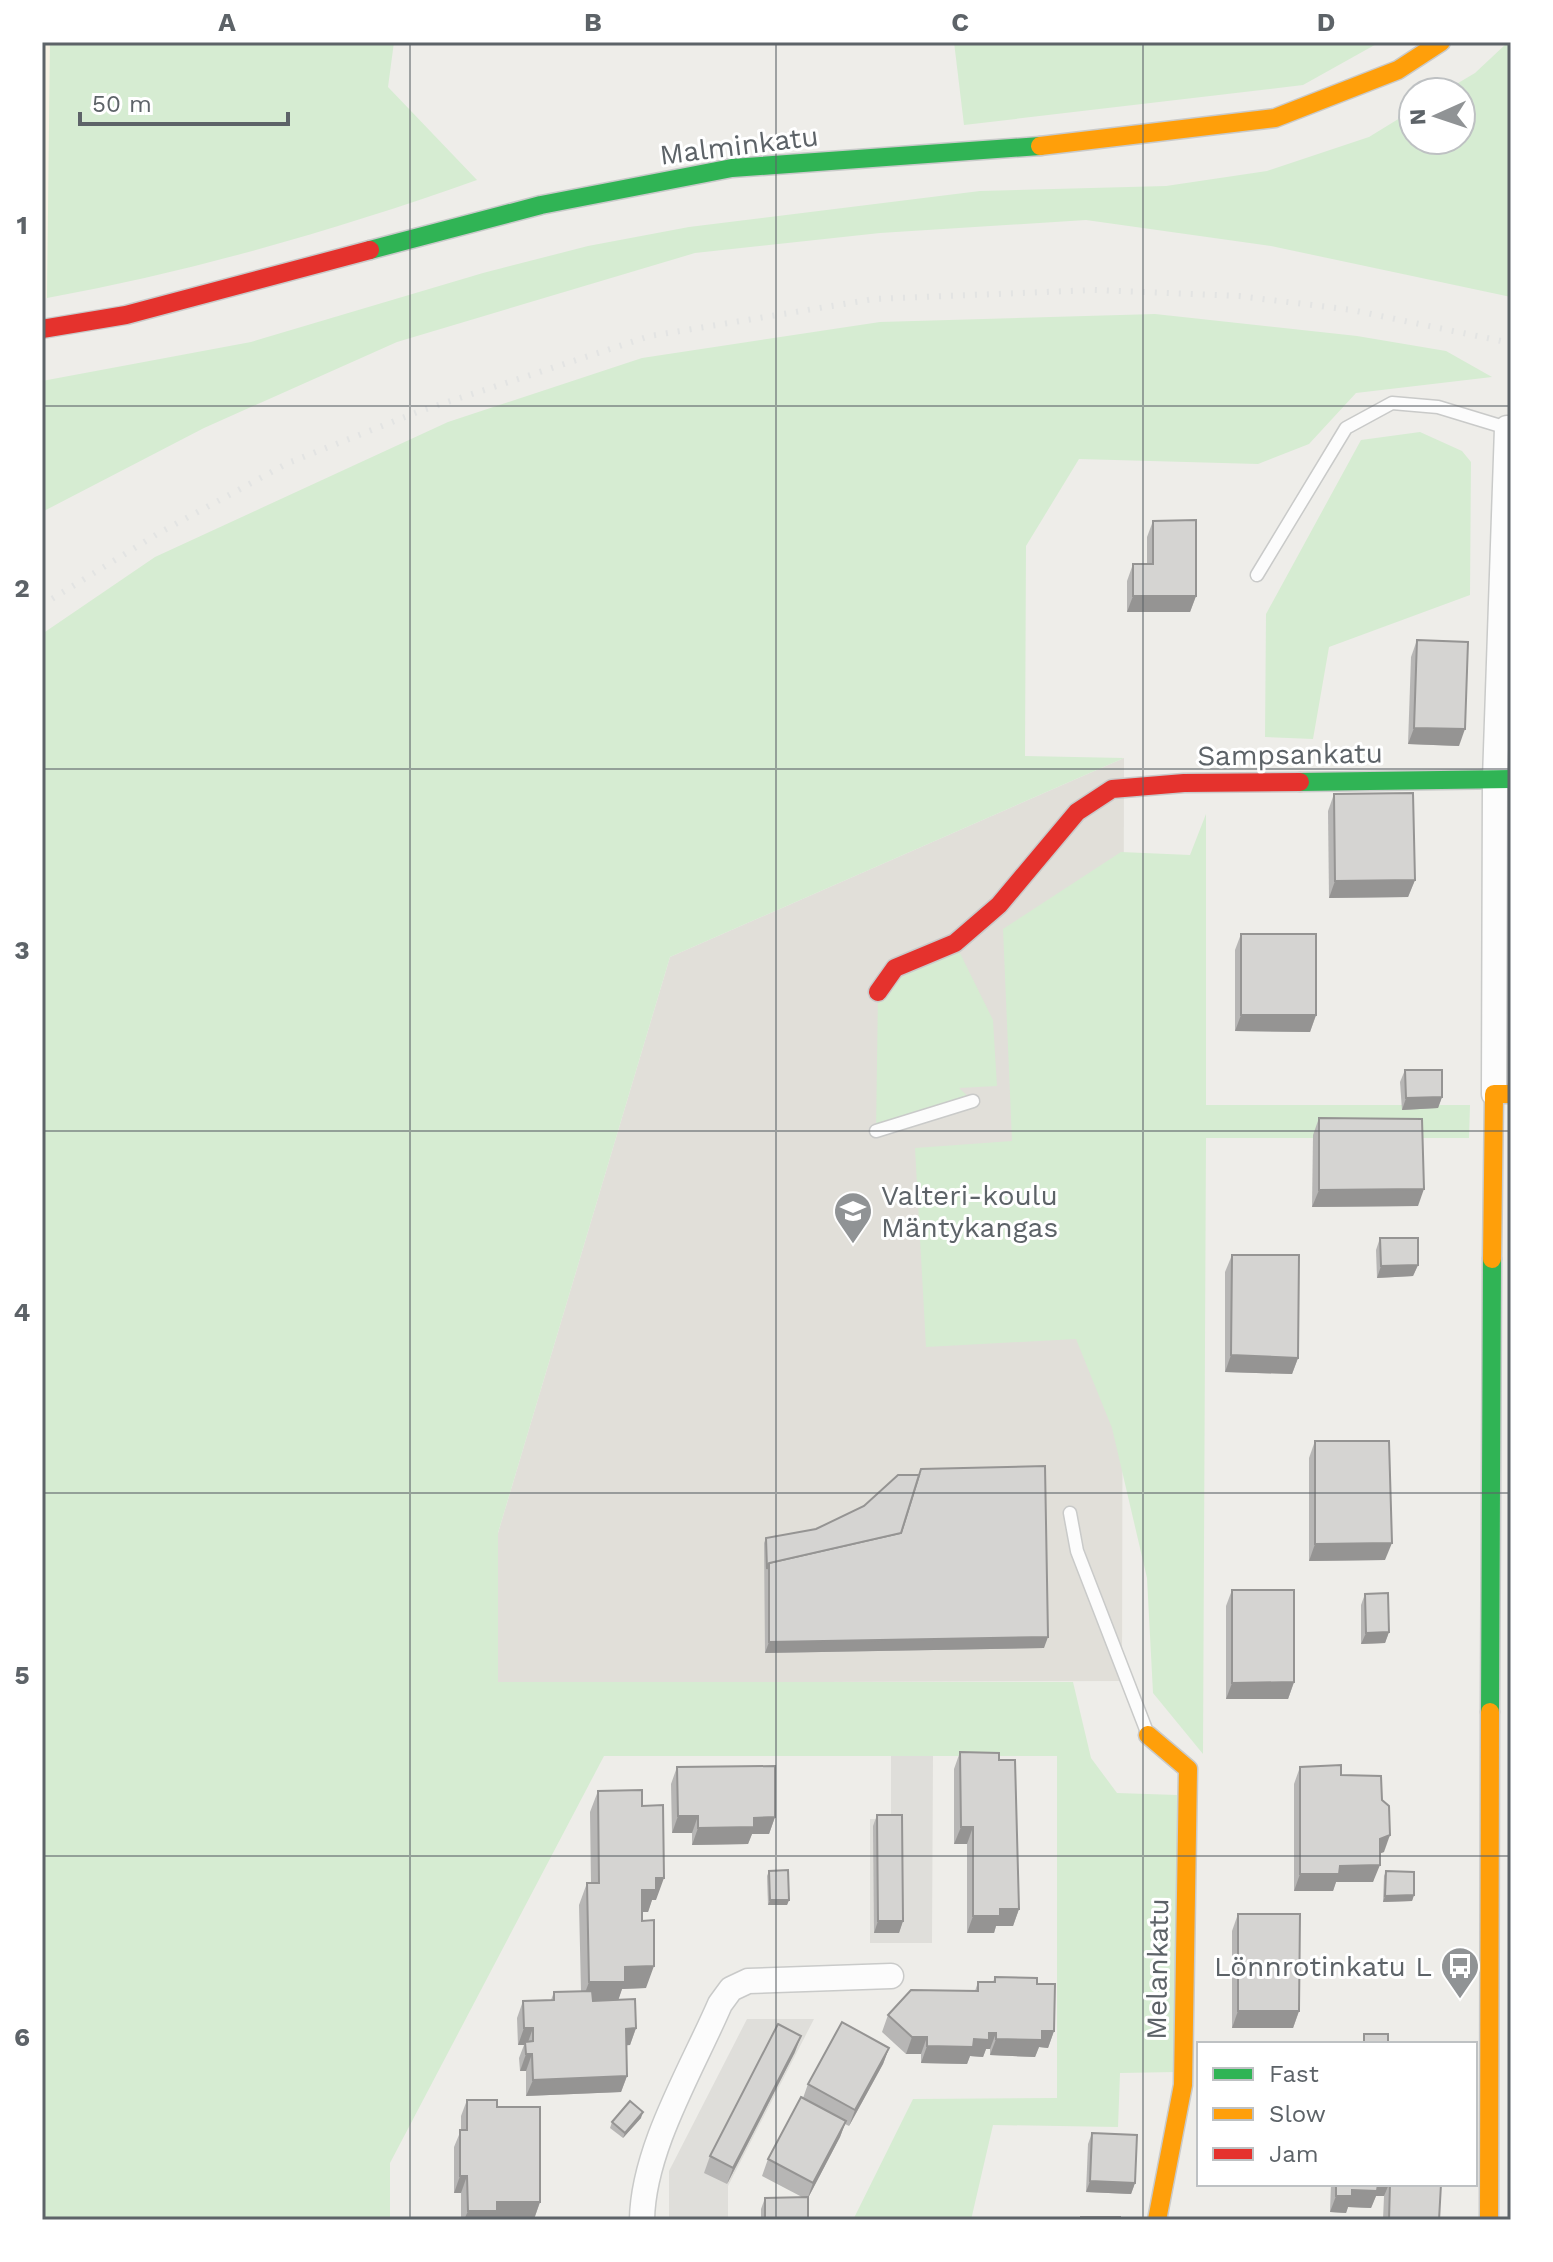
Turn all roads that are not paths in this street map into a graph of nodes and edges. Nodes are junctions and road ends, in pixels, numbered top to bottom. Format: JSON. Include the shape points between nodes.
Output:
{"nodes":[{"id":1,"x":1441,"y":42,"type":"edge"},
{"id":2,"x":42,"y":329,"type":"edge"},
{"id":3,"x":1507,"y":428,"type":"joint"},
{"id":4,"x":1257,"y":575,"type":"dead end"},
{"id":5,"x":1503,"y":779,"type":"edge"},
{"id":6,"x":878,"y":992,"type":"dead end"},
{"id":7,"x":1502,"y":1094,"type":"edge"},
{"id":8,"x":973,"y":1101,"type":"dead end"},
{"id":9,"x":876,"y":1131,"type":"dead end"},
{"id":10,"x":1070,"y":1513,"type":"dead end"},
{"id":11,"x":1148,"y":1735,"type":"joint"},
{"id":12,"x":1501,"y":1766,"type":"edge"},
{"id":13,"x":891,"y":1976,"type":"dead end"},
{"id":14,"x":1500,"y":2081,"type":"edge"},
{"id":15,"x":642,"y":2220,"type":"edge"},
{"id":16,"x":1157,"y":2220,"type":"edge"},
{"id":17,"x":1489,"y":2220,"type":"edge"}],
"edges":[{"from":1,"to":2,"type":"street","name":"Malminkatu","via":[[1398,70],[1275,118],[991,152],[732,168],[541,205],[126,315]]},
{"from":3,"to":4,"type":"lane","via":[[1438,407],[1392,403],[1346,428]]},
{"from":3,"to":5,"type":"street"},
{"from":5,"to":6,"type":"street","name":"Sampsankatu","via":[[1184,783],[1112,789],[1077,812],[999,905],[955,943],[895,968]]},
{"from":5,"to":7,"type":"street"},
{"from":7,"to":12,"type":"street"},
{"from":8,"to":9,"type":"lane"},
{"from":10,"to":11,"type":"lane","via":[[1077,1551]]},
{"from":11,"to":16,"type":"street","name":"Melankatu","via":[[1188,1769],[1183,2085]]},
{"from":12,"to":14,"type":"street"},
{"from":13,"to":15,"type":"street","via":[[748,1981],[731,1989],[651,2161]]},
{"from":14,"to":17,"type":"street"}]}
